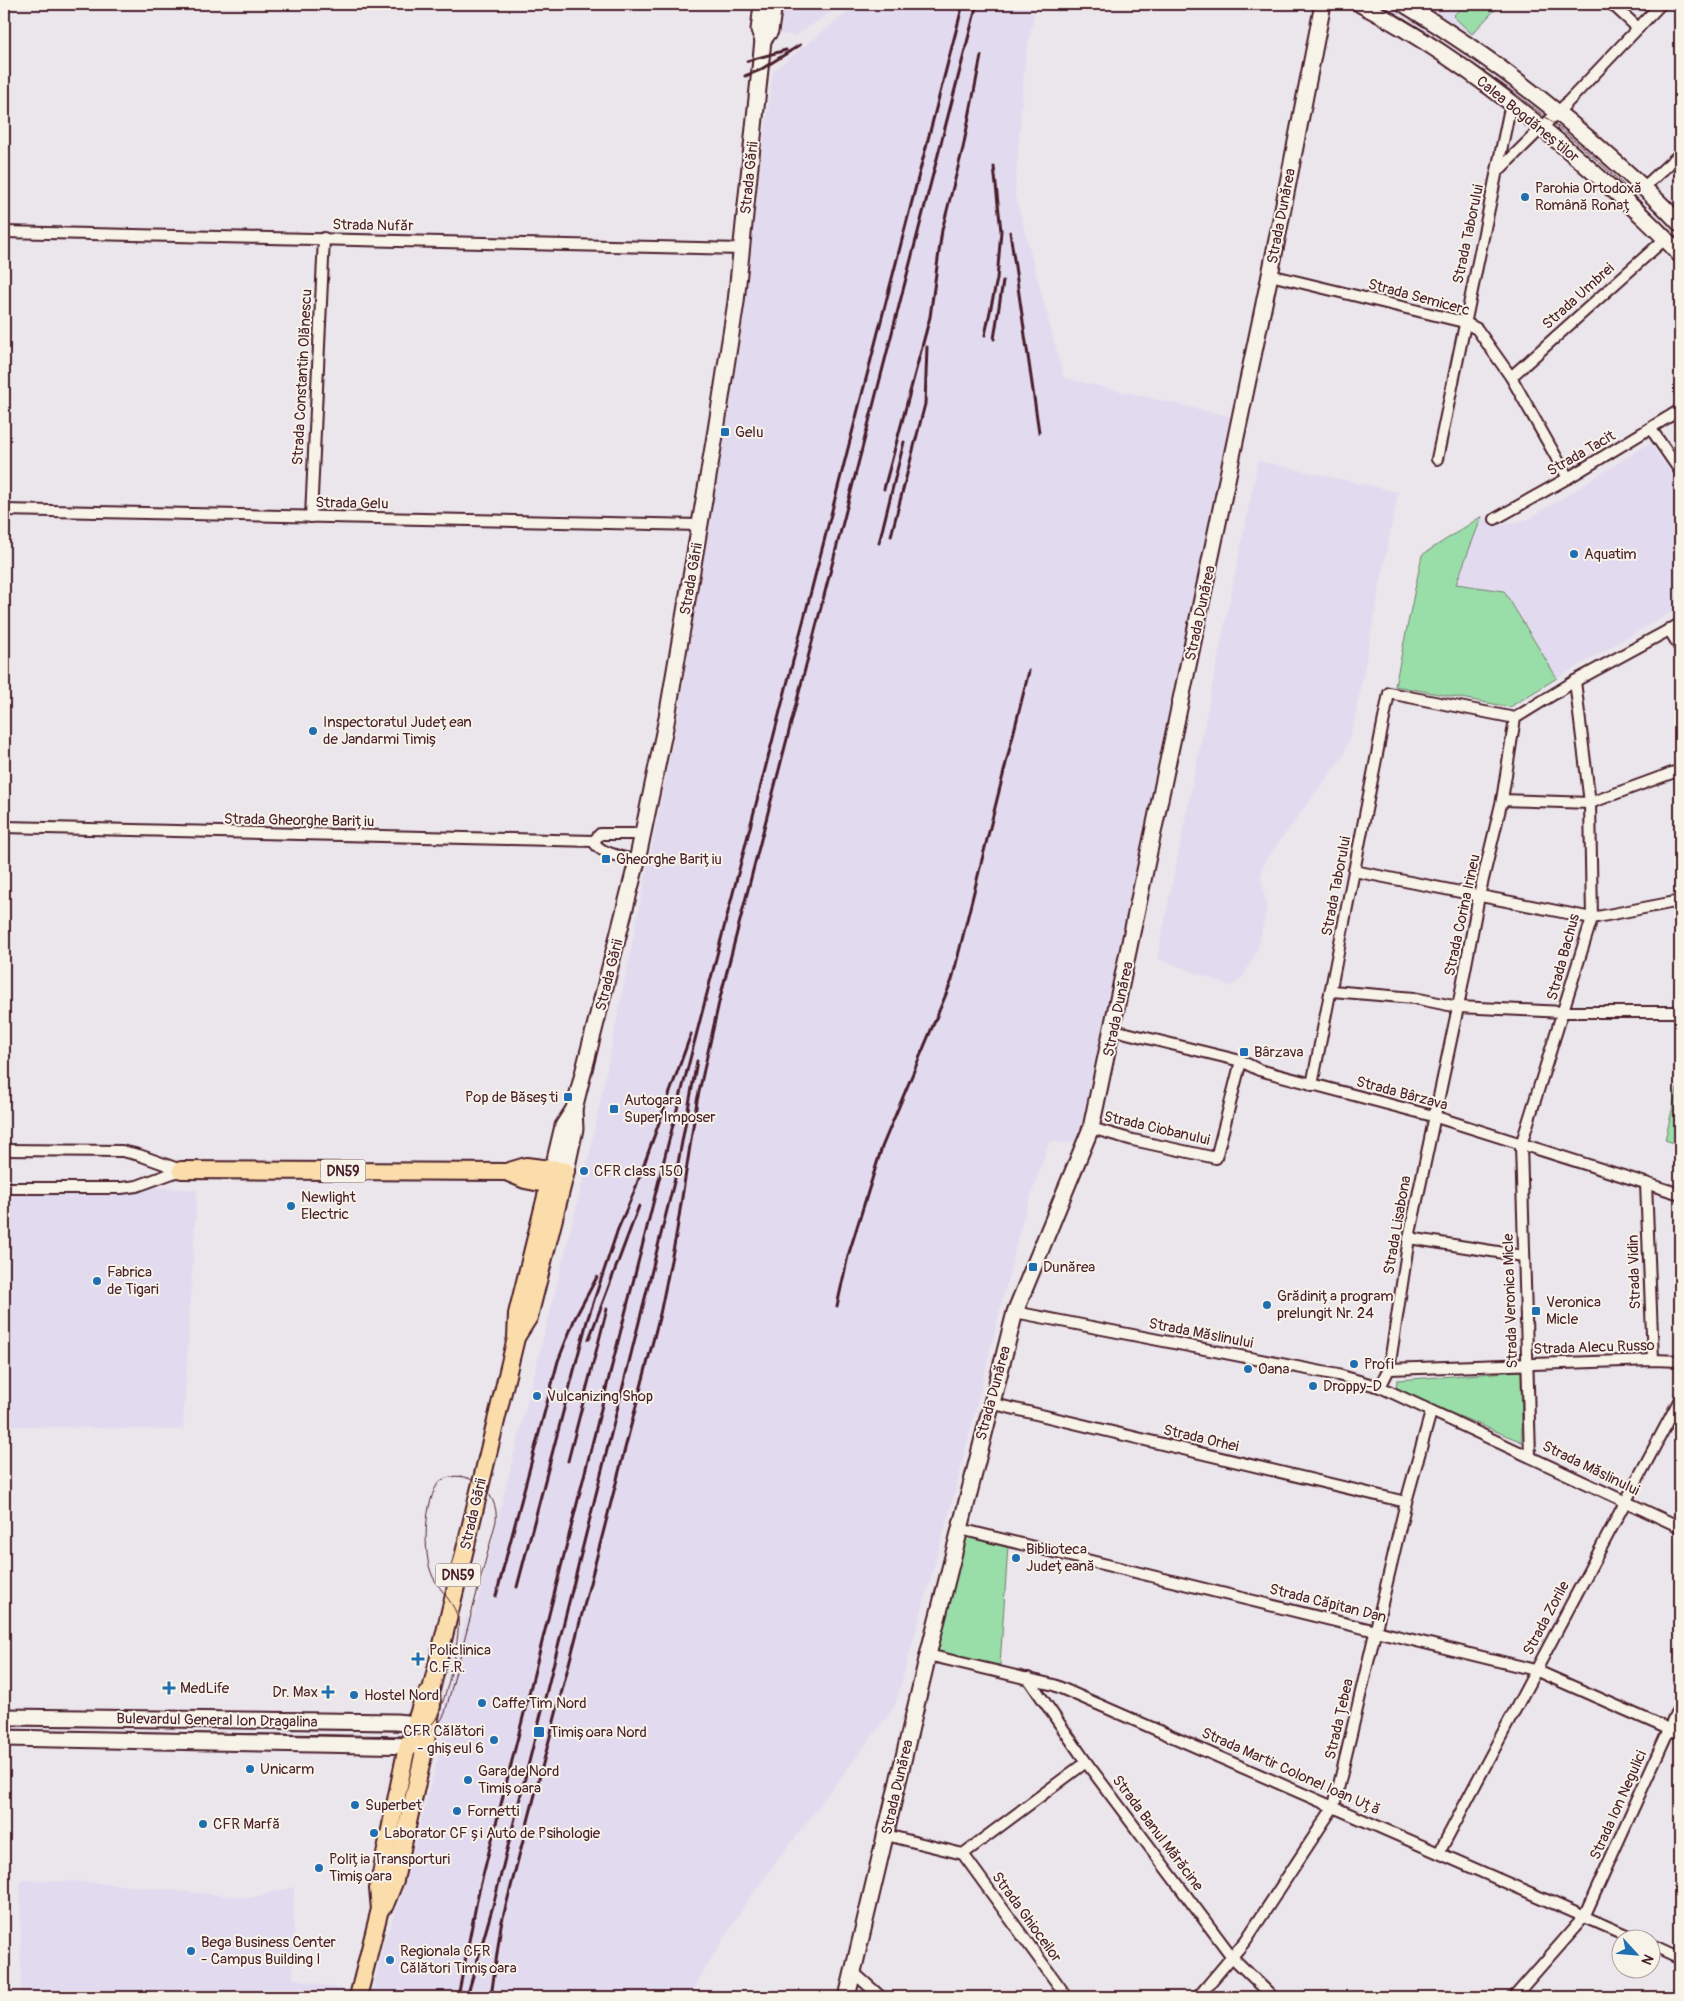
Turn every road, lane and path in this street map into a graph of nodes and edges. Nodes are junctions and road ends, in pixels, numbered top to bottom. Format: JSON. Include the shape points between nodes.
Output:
{"nodes":[{"id":1,"x":762,"y":4,"type":"edge"},
{"id":2,"x":774,"y":4,"type":"edge"},
{"id":3,"x":1323,"y":4,"type":"edge"},
{"id":4,"x":1360,"y":4,"type":"edge"},
{"id":5,"x":1404,"y":4,"type":"edge"},
{"id":6,"x":1612,"y":4,"type":"edge"},
{"id":7,"x":1661,"y":4,"type":"edge"},
{"id":8,"x":1638,"y":28,"type":"junction"},
{"id":9,"x":764,"y":40,"type":"junction"},
{"id":10,"x":1511,"y":103,"type":"junction"},
{"id":11,"x":1558,"y":112,"type":"junction"},
{"id":12,"x":1541,"y":128,"type":"junction"},
{"id":13,"x":1680,"y":154,"type":"edge"},
{"id":14,"x":1498,"y":171,"type":"junction"},
{"id":15,"x":1644,"y":188,"type":"junction"},
{"id":16,"x":1680,"y":224,"type":"edge"},
{"id":17,"x":4,"y":232,"type":"edge"},
{"id":18,"x":324,"y":238,"type":"junction"},
{"id":19,"x":1666,"y":238,"type":"junction"},
{"id":20,"x":742,"y":249,"type":"junction"},
{"id":21,"x":1680,"y":255,"type":"edge"},
{"id":22,"x":1270,"y":276,"type":"junction"},
{"id":23,"x":1464,"y":322,"type":"junction"},
{"id":24,"x":1511,"y":377,"type":"junction"},
{"id":25,"x":1680,"y":410,"type":"edge"},
{"id":26,"x":1651,"y":429,"type":"junction"},
{"id":27,"x":1437,"y":459,"type":"dead end"},
{"id":28,"x":1680,"y":471,"type":"edge"},
{"id":29,"x":1568,"y":478,"type":"junction"},
{"id":30,"x":4,"y":510,"type":"edge"},
{"id":31,"x":311,"y":518,"type":"junction"},
{"id":32,"x":1495,"y":518,"type":"dead end"},
{"id":33,"x":700,"y":525,"type":"junction"},
{"id":34,"x":1680,"y":624,"type":"edge"},
{"id":35,"x":1669,"y":629,"type":"junction"},
{"id":36,"x":1680,"y":648,"type":"edge"},
{"id":37,"x":1575,"y":681,"type":"junction"},
{"id":38,"x":1515,"y":718,"type":"junction"},
{"id":39,"x":1680,"y":770,"type":"edge"},
{"id":40,"x":1502,"y":800,"type":"junction"},
{"id":41,"x":1590,"y":802,"type":"junction"},
{"id":42,"x":4,"y":827,"type":"edge"},
{"id":43,"x":643,"y":834,"type":"junction"},
{"id":44,"x":594,"y":841,"type":"junction"},
{"id":45,"x":637,"y":861,"type":"junction"},
{"id":46,"x":1354,"y":871,"type":"junction"},
{"id":47,"x":1479,"y":896,"type":"junction"},
{"id":48,"x":1680,"y":901,"type":"edge"},
{"id":49,"x":1592,"y":918,"type":"junction"},
{"id":50,"x":1332,"y":991,"type":"junction"},
{"id":51,"x":1458,"y":1007,"type":"junction"},
{"id":52,"x":1564,"y":1012,"type":"junction"},
{"id":53,"x":1680,"y":1012,"type":"edge"},
{"id":54,"x":1114,"y":1030,"type":"junction"},
{"id":55,"x":1241,"y":1062,"type":"junction"},
{"id":56,"x":1312,"y":1085,"type":"junction"},
{"id":57,"x":1433,"y":1116,"type":"junction"},
{"id":58,"x":1092,"y":1128,"type":"junction"},
{"id":59,"x":1521,"y":1145,"type":"junction"},
{"id":60,"x":4,"y":1150,"type":"edge"},
{"id":61,"x":180,"y":1170,"type":"junction"},
{"id":62,"x":560,"y":1170,"type":"junction"},
{"id":63,"x":506,"y":1172,"type":"junction"},
{"id":64,"x":1646,"y":1182,"type":"junction"},
{"id":65,"x":555,"y":1186,"type":"junction"},
{"id":66,"x":4,"y":1188,"type":"edge"},
{"id":67,"x":1680,"y":1194,"type":"edge"},
{"id":68,"x":1409,"y":1238,"type":"junction"},
{"id":69,"x":1523,"y":1256,"type":"junction"},
{"id":70,"x":1015,"y":1312,"type":"junction"},
{"id":71,"x":1653,"y":1360,"type":"junction"},
{"id":72,"x":1680,"y":1361,"type":"edge"},
{"id":73,"x":1528,"y":1364,"type":"junction"},
{"id":74,"x":1389,"y":1369,"type":"junction"},
{"id":75,"x":1380,"y":1387,"type":"junction"},
{"id":76,"x":1680,"y":1399,"type":"edge"},
{"id":77,"x":990,"y":1404,"type":"junction"},
{"id":78,"x":1431,"y":1412,"type":"junction"},
{"id":79,"x":1530,"y":1456,"type":"junction"},
{"id":80,"x":1625,"y":1501,"type":"junction"},
{"id":81,"x":1406,"y":1502,"type":"junction"},
{"id":82,"x":1680,"y":1527,"type":"edge"},
{"id":83,"x":960,"y":1528,"type":"junction"},
{"id":84,"x":1375,"y":1630,"type":"junction"},
{"id":85,"x":928,"y":1655,"type":"junction"},
{"id":86,"x":1535,"y":1670,"type":"junction"},
{"id":87,"x":1028,"y":1678,"type":"junction"},
{"id":88,"x":1680,"y":1705,"type":"edge"},
{"id":89,"x":4,"y":1717,"type":"edge"},
{"id":90,"x":423,"y":1724,"type":"junction"},
{"id":91,"x":1668,"y":1729,"type":"junction"},
{"id":92,"x":1680,"y":1734,"type":"edge"},
{"id":93,"x":4,"y":1738,"type":"edge"},
{"id":94,"x":409,"y":1746,"type":"junction"},
{"id":95,"x":425,"y":1747,"type":"junction"},
{"id":96,"x":1086,"y":1762,"type":"junction"},
{"id":97,"x":1334,"y":1806,"type":"junction"},
{"id":98,"x":886,"y":1835,"type":"junction"},
{"id":99,"x":1439,"y":1852,"type":"junction"},
{"id":100,"x":963,"y":1854,"type":"junction"},
{"id":101,"x":388,"y":1878,"type":"junction"},
{"id":102,"x":1584,"y":1917,"type":"junction"},
{"id":103,"x":1612,"y":1929,"type":"edge"},
{"id":104,"x":1662,"y":1951,"type":"edge"},
{"id":105,"x":1233,"y":1958,"type":"junction"},
{"id":106,"x":1680,"y":1959,"type":"edge"},
{"id":107,"x":853,"y":1972,"type":"junction"},
{"id":108,"x":358,"y":1997,"type":"edge"},
{"id":109,"x":847,"y":1997,"type":"edge"},
{"id":110,"x":881,"y":1997,"type":"edge"},
{"id":111,"x":1067,"y":1997,"type":"edge"},
{"id":112,"x":1198,"y":1997,"type":"edge"},
{"id":113,"x":1273,"y":1997,"type":"edge"},
{"id":114,"x":1514,"y":1997,"type":"edge"}],
"edges":[{"from":1,"to":9,"type":"main road","name":"Strada Gării","via":[[759,30]]},
{"from":2,"to":9,"type":"main road","name":"Strada Gării","via":[[770,31]]},
{"from":3,"to":22,"type":"main road","name":"Strada Dunărea"},
{"from":4,"to":10,"type":"main road","name":"Calea Bogdăneștilor","via":[[1427,43]]},
{"from":5,"to":11,"type":"main road","name":"Calea Bogdăneștilor","via":[[1447,30]]},
{"from":6,"to":8,"type":"street"},
{"from":7,"to":8,"type":"street"},
{"from":8,"to":11,"type":"street"},
{"from":9,"to":20,"type":"main road","name":"Strada Gării"},
{"from":10,"to":12,"type":"main road","name":"Calea Bogdăneștilor"},
{"from":10,"to":14,"type":"street","name":"Strada Taborului"},
{"from":11,"to":12,"type":"street"},
{"from":11,"to":15,"type":"main road","name":"Calea Bogdăneștilor"},
{"from":12,"to":14,"type":"street"},
{"from":12,"to":19,"type":"main road","name":"Calea Bogdăneștilor"},
{"from":13,"to":15,"type":"street"},
{"from":14,"to":23,"type":"street","name":"Strada Taborului"},
{"from":15,"to":16,"type":"main road","name":"Calea Bogdăneștilor"},
{"from":17,"to":18,"type":"street","name":"Strada Nufăr"},
{"from":18,"to":20,"type":"street","name":"Strada Nufăr"},
{"from":18,"to":31,"type":"street","name":"Strada Constantin Olănescu"},
{"from":19,"to":21,"type":"main road","name":"Calea Bogdăneștilor"},
{"from":19,"to":24,"type":"street","name":"Strada Umbrei"},
{"from":20,"to":33,"type":"main road","name":"Strada Gării"},
{"from":22,"to":23,"type":"street","name":"Strada Semicerc"},
{"from":22,"to":54,"type":"main road","name":"Strada Dunărea"},
{"from":23,"to":24,"type":"street","name":"Strada Semicerc","via":[[1477,329]]},
{"from":23,"to":27,"type":"street","name":"Strada Taborului"},
{"from":24,"to":29,"type":"street","name":"Strada Semicerc"},
{"from":25,"to":26,"type":"street","name":"Strada Tacit"},
{"from":26,"to":28,"type":"street"},
{"from":26,"to":29,"type":"street","name":"Strada Tacit"},
{"from":29,"to":32,"type":"street","name":"Strada Tacit"},
{"from":30,"to":31,"type":"street","name":"Strada Gelu"},
{"from":31,"to":33,"type":"street","name":"Strada Gelu"},
{"from":33,"to":43,"type":"main road","name":"Strada Gării"},
{"from":34,"to":35,"type":"street"},
{"from":35,"to":36,"type":"street"},
{"from":35,"to":37,"type":"street"},
{"from":37,"to":38,"type":"street"},
{"from":37,"to":41,"type":"street","name":"Strada Bachus"},
{"from":38,"to":40,"type":"street","name":"Strada Corina Irineu"},
{"from":38,"to":46,"type":"street","name":"Strada Taborului","via":[[1389,693]]},
{"from":39,"to":41,"type":"street"},
{"from":40,"to":41,"type":"street"},
{"from":40,"to":47,"type":"street","name":"Strada Corina Irineu"},
{"from":41,"to":49,"type":"street","name":"Strada Bachus"},
{"from":42,"to":44,"type":"street","name":"Strada Gheorghe Barițiu"},
{"from":43,"to":44,"type":"street","name":"Strada Gheorghe Barițiu","via":[[600,834]]},
{"from":43,"to":45,"type":"main road","name":"Strada Gării"},
{"from":44,"to":45,"type":"street","via":[[603,850]]},
{"from":45,"to":62,"type":"main road","name":"Strada Gării","via":[[574,1109],[575,1129]]},
{"from":46,"to":47,"type":"street"},
{"from":46,"to":50,"type":"street","name":"Strada Taborului"},
{"from":47,"to":49,"type":"street"},
{"from":47,"to":51,"type":"street","name":"Strada Corina Irineu"},
{"from":48,"to":49,"type":"street"},
{"from":49,"to":52,"type":"street","name":"Strada Bachus"},
{"from":50,"to":51,"type":"street","via":[[1414,998]]},
{"from":50,"to":56,"type":"street","name":"Strada Taborului"},
{"from":51,"to":52,"type":"street"},
{"from":51,"to":57,"type":"street","name":"Strada Corina Irineu"},
{"from":52,"to":53,"type":"street"},
{"from":52,"to":59,"type":"street","name":"Strada Bachus"},
{"from":54,"to":55,"type":"street","name":"Strada Bârzava"},
{"from":54,"to":58,"type":"main road","name":"Strada Dunărea"},
{"from":55,"to":56,"type":"street","name":"Strada Bârzava"},
{"from":55,"to":58,"type":"street","name":"Strada Ciobanului","via":[[1216,1158]]},
{"from":56,"to":57,"type":"street","name":"Strada Bârzava"},
{"from":57,"to":59,"type":"street","name":"Strada Bârzava"},
{"from":57,"to":68,"type":"street","name":"Strada Lisabona"},
{"from":58,"to":70,"type":"main road","name":"Strada Dunărea"},
{"from":59,"to":64,"type":"street","name":"Strada Bârzava"},
{"from":59,"to":69,"type":"street","name":"Strada Veronica Micle"},
{"from":60,"to":61,"type":"street","via":[[122,1151]]},
{"from":61,"to":63,"type":"main road","number":"DN59"},
{"from":61,"to":66,"type":"street","via":[[137,1186],[121,1188]]},
{"from":62,"to":63,"type":"main road","number":"DN59","via":[[526,1166]]},
{"from":62,"to":65,"type":"main road","name":"Strada Gării","number":"DN59"},
{"from":63,"to":65,"type":"main road","number":"DN59"},
{"from":64,"to":67,"type":"street","name":"Strada Bârzava"},
{"from":64,"to":71,"type":"street","name":"Strada Vidin"},
{"from":65,"to":90,"type":"main road","name":"Strada Gării","number":"DN59","via":[[517,1314],[516,1338],[431,1690],[423,1699]]},
{"from":68,"to":69,"type":"street"},
{"from":68,"to":74,"type":"street","name":"Strada Lisabona"},
{"from":69,"to":73,"type":"street","name":"Strada Veronica Micle"},
{"from":70,"to":75,"type":"street","name":"Strada Măslinului","via":[[1338,1375]]},
{"from":70,"to":77,"type":"main road","name":"Strada Dunărea"},
{"from":71,"to":72,"type":"street","name":"Strada Alecu Russo"},
{"from":71,"to":73,"type":"street","name":"Strada Alecu Russo"},
{"from":73,"to":74,"type":"street","name":"Strada Alecu Russo"},
{"from":73,"to":79,"type":"street","name":"Strada Veronica Micle"},
{"from":74,"to":75,"type":"street"},
{"from":75,"to":78,"type":"street","name":"Strada Măslinului"},
{"from":76,"to":80,"type":"street","name":"Strada Zorile"},
{"from":77,"to":81,"type":"street","name":"Strada Orhei"},
{"from":77,"to":83,"type":"main road","name":"Strada Dunărea"},
{"from":78,"to":79,"type":"street","name":"Strada Măslinului"},
{"from":78,"to":81,"type":"street","name":"Strada Țebea"},
{"from":79,"to":80,"type":"street","name":"Strada Măslinului"},
{"from":80,"to":82,"type":"street","name":"Strada Măslinului"},
{"from":80,"to":86,"type":"street","name":"Strada Zorile"},
{"from":81,"to":84,"type":"street","name":"Strada Țebea"},
{"from":83,"to":84,"type":"street","name":"Strada Căpitan Dan"},
{"from":83,"to":85,"type":"main road","name":"Strada Dunărea"},
{"from":84,"to":86,"type":"street","name":"Strada Căpitan Dan"},
{"from":84,"to":97,"type":"street","name":"Strada Țebea"},
{"from":85,"to":87,"type":"street","name":"Strada Martir Colonel Ioan Uță"},
{"from":85,"to":98,"type":"main road","name":"Strada Dunărea"},
{"from":86,"to":91,"type":"street","name":"Strada Căpitan Dan"},
{"from":86,"to":99,"type":"street","name":"Strada Zorile"},
{"from":87,"to":96,"type":"street","name":"Strada Banul Mărăcine"},
{"from":87,"to":97,"type":"street","name":"Strada Martir Colonel Ioan Uță","via":[[1054,1685]]},
{"from":88,"to":91,"type":"street","name":"Strada Ion Negulici"},
{"from":89,"to":90,"type":"main road","name":"Bulevardul General Ion Dragalina"},
{"from":90,"to":94,"type":"main road","number":"DN59"},
{"from":90,"to":95,"type":"main road","number":"DN59"},
{"from":91,"to":92,"type":"street","name":"Strada Căpitan Dan"},
{"from":91,"to":102,"type":"street","name":"Strada Ion Negulici"},
{"from":93,"to":94,"type":"main road","name":"Bulevardul General Ion Dragalina"},
{"from":94,"to":95,"type":"main road","name":"Bulevardul General Ion Dragalina"},
{"from":94,"to":101,"type":"main road","number":"DN59"},
{"from":95,"to":101,"type":"main road","number":"DN59"},
{"from":96,"to":100,"type":"street"},
{"from":96,"to":105,"type":"street","name":"Strada Banul Mărăcine"},
{"from":97,"to":99,"type":"street","name":"Strada Martir Colonel Ioan Uță"},
{"from":97,"to":105,"type":"street","name":"Strada Țebea"},
{"from":98,"to":100,"type":"street"},
{"from":98,"to":107,"type":"main road","name":"Strada Dunărea"},
{"from":99,"to":102,"type":"street","name":"Strada Martir Colonel Ioan Uță"},
{"from":100,"to":111,"type":"street","name":"Strada Ghioceilor"},
{"from":101,"to":108,"type":"main road","number":"DN59","via":[[391,1893],[380,1909]]},
{"from":102,"to":103,"type":"street","name":"Strada Martir Colonel Ioan Uță"},
{"from":102,"to":114,"type":"street","name":"Strada Ion Negulici"},
{"from":104,"to":106,"type":"street"},
{"from":105,"to":112,"type":"street","name":"Strada Țebea"},
{"from":105,"to":113,"type":"street","name":"Strada Banul Mărăcine"},
{"from":107,"to":109,"type":"main road","name":"Strada Dunărea"},
{"from":107,"to":110,"type":"street"}]}
